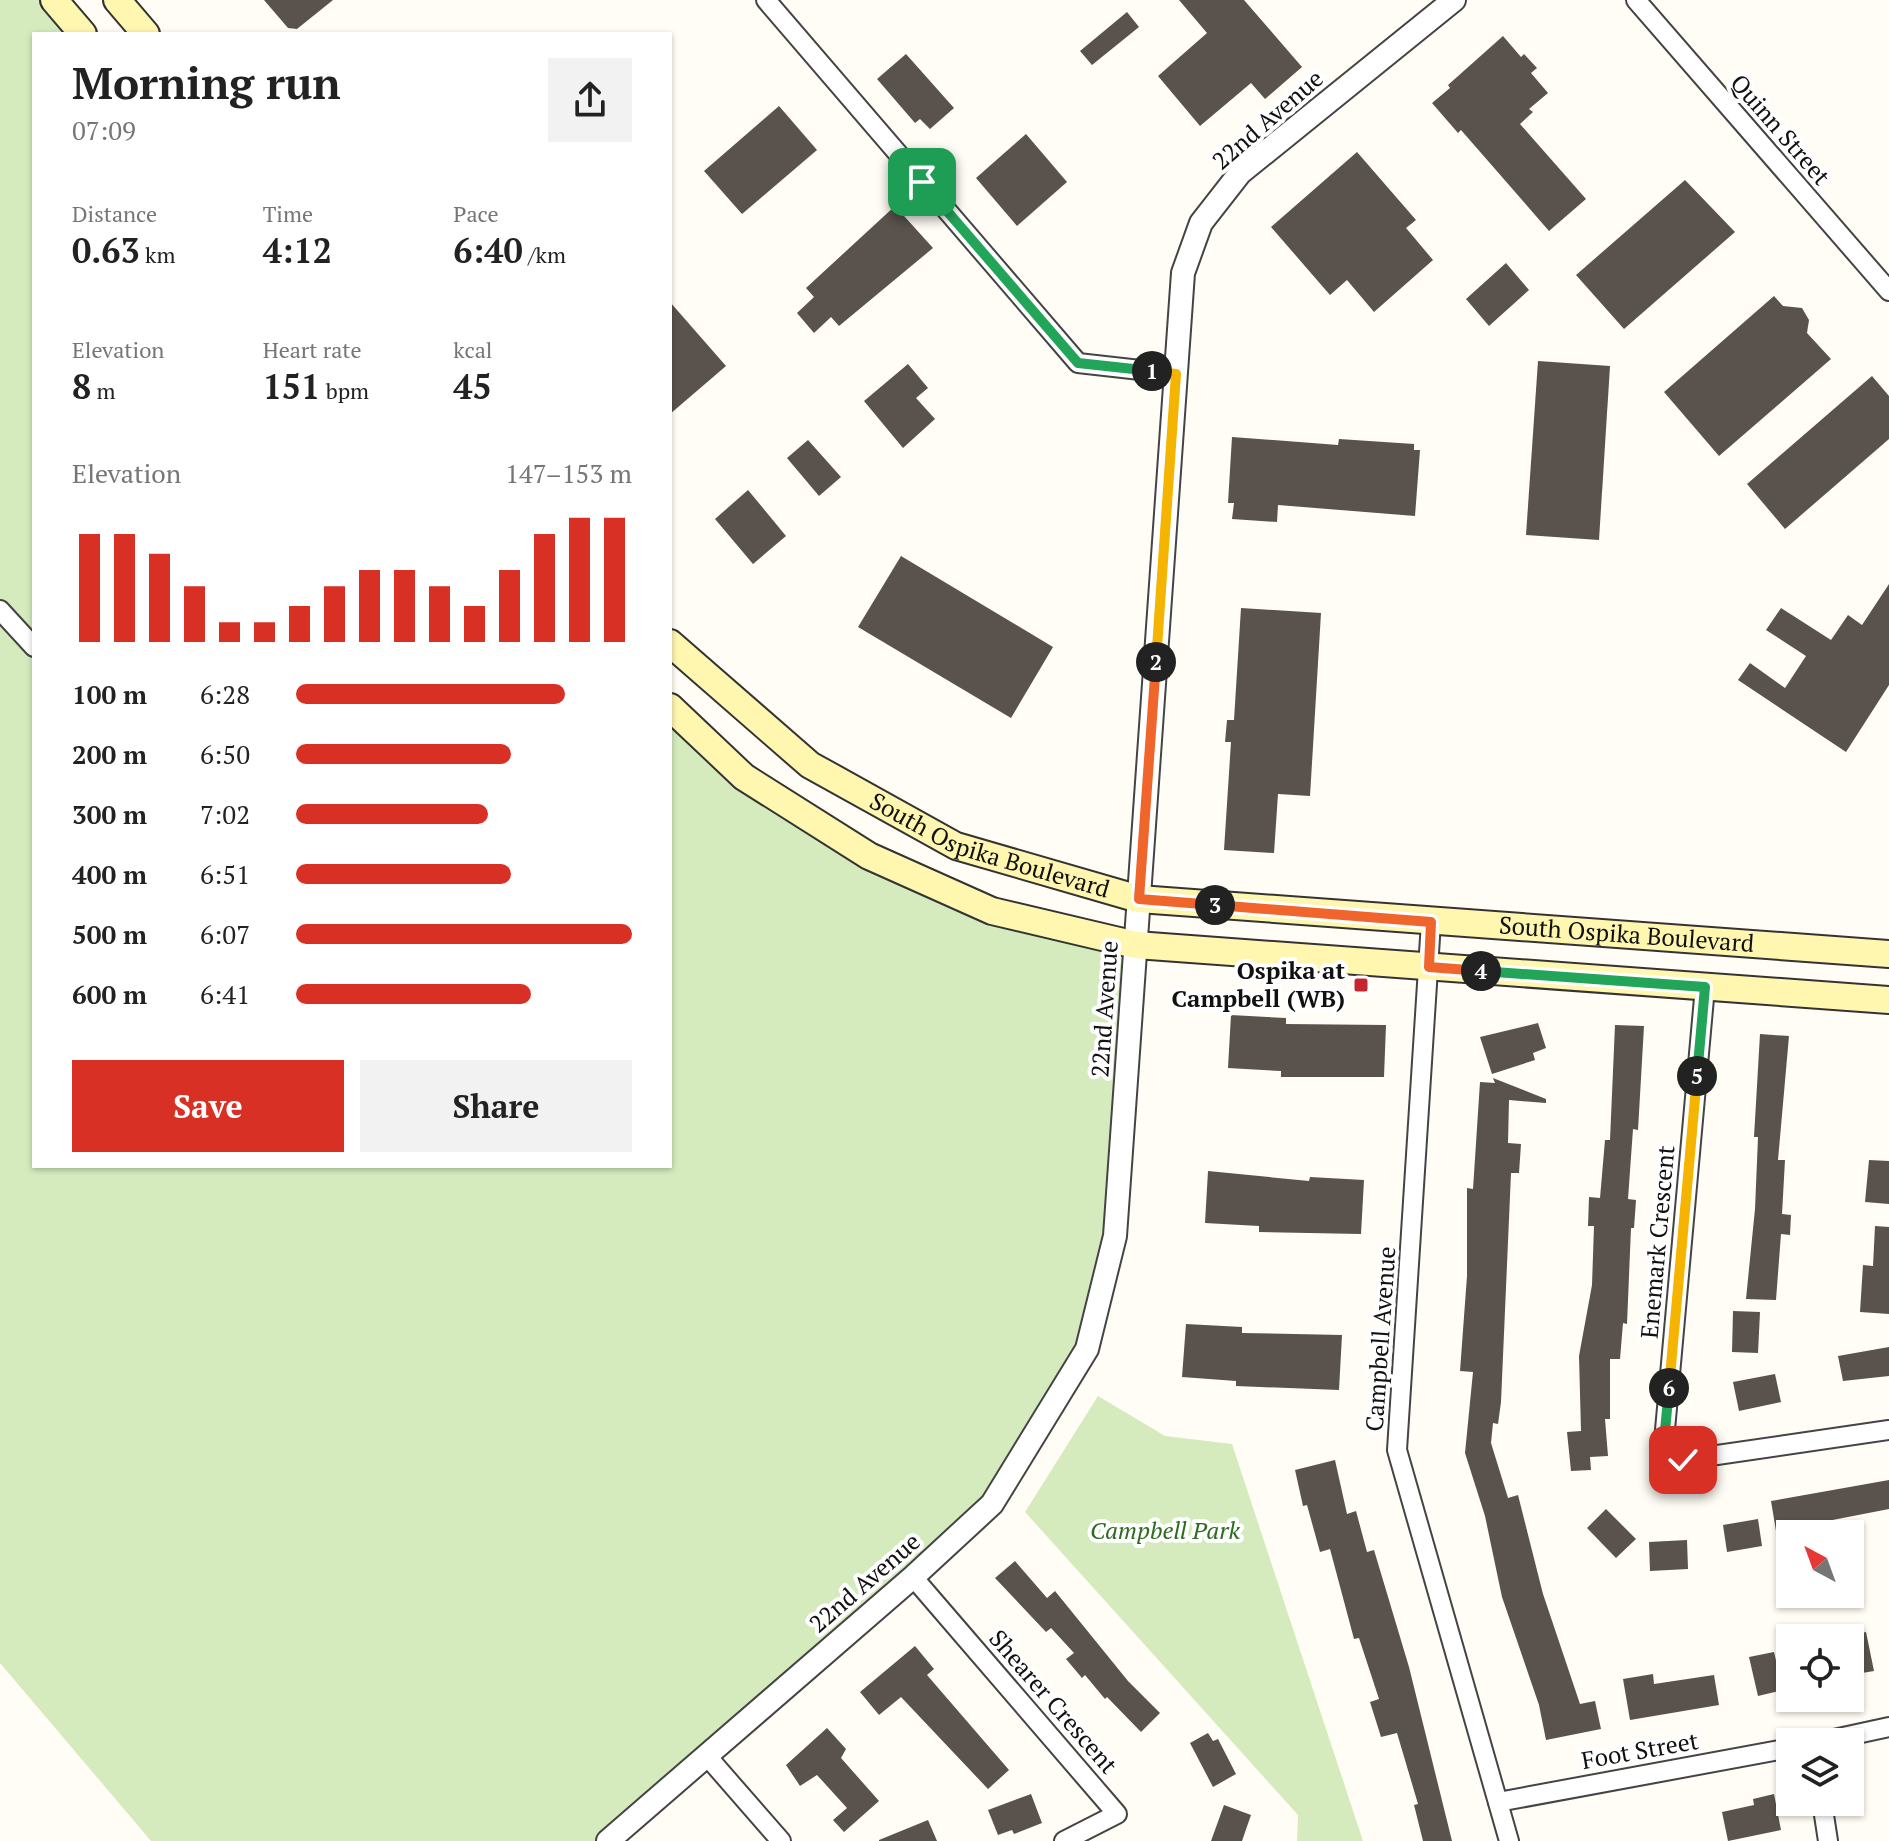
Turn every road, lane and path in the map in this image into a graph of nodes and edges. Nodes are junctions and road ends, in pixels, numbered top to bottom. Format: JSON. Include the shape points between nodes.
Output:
{"nodes":[{"id":1,"x":54,"y":0,"type":"edge"},
{"id":2,"x":117,"y":0,"type":"edge"},
{"id":3,"x":766,"y":0,"type":"edge"},
{"id":4,"x":1454,"y":0,"type":"edge"},
{"id":5,"x":1636,"y":0,"type":"edge"},
{"id":6,"x":81,"y":32,"type":"edge"},
{"id":7,"x":144,"y":32,"type":"edge"},
{"id":8,"x":1889,"y":291,"type":"edge"},
{"id":9,"x":1176,"y":374,"type":"junction"},
{"id":10,"x":0,"y":610,"type":"edge"},
{"id":11,"x":32,"y":645,"type":"edge"},
{"id":12,"x":672,"y":645,"type":"edge"},
{"id":13,"x":672,"y":709,"type":"edge"},
{"id":14,"x":1139,"y":899,"type":"junction"},
{"id":15,"x":1431,"y":922,"type":"junction"},
{"id":16,"x":1136,"y":945,"type":"junction"},
{"id":17,"x":1889,"y":954,"type":"edge"},
{"id":18,"x":1429,"y":967,"type":"junction"},
{"id":19,"x":1705,"y":987,"type":"junction"},
{"id":20,"x":1889,"y":1000,"type":"edge"},
{"id":21,"x":1889,"y":1430,"type":"edge"},
{"id":22,"x":913,"y":1577,"type":"junction"},
{"id":23,"x":1889,"y":1727,"type":"edge"},
{"id":24,"x":1864,"y":1732,"type":"edge"},
{"id":25,"x":1776,"y":1751,"type":"edge"},
{"id":26,"x":706,"y":1755,"type":"junction"},
{"id":27,"x":1498,"y":1802,"type":"junction"},
{"id":28,"x":1824,"y":1816,"type":"edge"},
{"id":29,"x":608,"y":1841,"type":"edge"},
{"id":30,"x":781,"y":1841,"type":"edge"},
{"id":31,"x":1064,"y":1841,"type":"edge"},
{"id":32,"x":1509,"y":1841,"type":"edge"},
{"id":33,"x":1828,"y":1841,"type":"edge"}],
"edges":[{"from":1,"to":6,"type":"main road"},
{"from":2,"to":7,"type":"main road"},
{"from":3,"to":9,"type":"street","via":[[1078,363]]},
{"from":4,"to":9,"type":"street","name":"22nd Avenue","via":[[1240,173],[1201,223],[1183,273]]},
{"from":5,"to":8,"type":"street","name":"Quinn Street"},
{"from":9,"to":14,"type":"street","name":"22nd Avenue"},
{"from":10,"to":11,"type":"street"},
{"from":12,"to":14,"type":"main road","name":"South Ospika Boulevard","via":[[810,765],[956,846]]},
{"from":13,"to":16,"type":"main road","name":"South Ospika Boulevard","via":[[744,777],[869,856],[992,911]]},
{"from":14,"to":15,"type":"main road","name":"South Ospika Boulevard"},
{"from":14,"to":16,"type":"street","name":"22nd Avenue"},
{"from":15,"to":17,"type":"main road","name":"South Ospika Boulevard"},
{"from":15,"to":18,"type":"street","name":"Campbell Avenue"},
{"from":16,"to":18,"type":"main road","name":"South Ospika Boulevard"},
{"from":16,"to":22,"type":"street","name":"22nd Avenue","via":[[1115,1236],[1087,1349],[992,1504]]},
{"from":18,"to":19,"type":"main road","name":"South Ospika Boulevard"},
{"from":18,"to":27,"type":"street","name":"Campbell Avenue","via":[[1397,1450]]},
{"from":19,"to":20,"type":"main road","name":"South Ospika Boulevard"},
{"from":19,"to":21,"type":"street","name":"Enemark Crescent","via":[[1662,1463]]},
{"from":22,"to":26,"type":"street","name":"22nd Avenue"},
{"from":22,"to":31,"type":"street","name":"Shearer Crescent","via":[[1117,1814]]},
{"from":23,"to":24,"type":"street"},
{"from":25,"to":27,"type":"street","name":"Foot Street"},
{"from":26,"to":29,"type":"street","name":"22nd Avenue"},
{"from":26,"to":30,"type":"street"},
{"from":27,"to":32,"type":"street","name":"Campbell Avenue"},
{"from":28,"to":33,"type":"street"}]}
